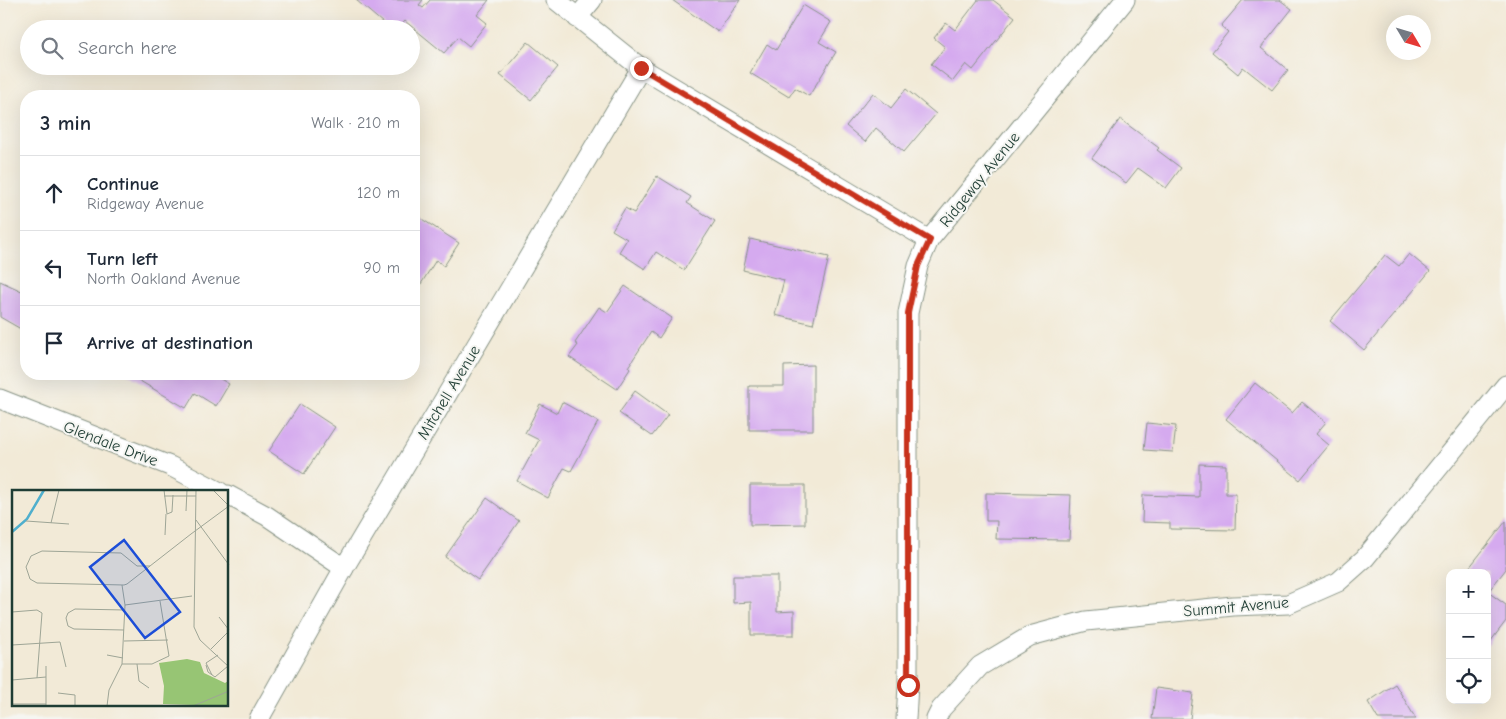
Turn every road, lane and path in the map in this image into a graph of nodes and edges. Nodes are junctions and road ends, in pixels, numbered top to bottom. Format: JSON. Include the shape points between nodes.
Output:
{"nodes":[{"id":1,"x":556,"y":0,"type":"edge"},
{"id":2,"x":592,"y":0,"type":"edge"},
{"id":3,"x":1125,"y":0,"type":"edge"},
{"id":4,"x":577,"y":18,"type":"junction"},
{"id":5,"x":641,"y":68,"type":"junction"},
{"id":6,"x":930,"y":240,"type":"junction"},
{"id":7,"x":1506,"y":385,"type":"edge"},
{"id":8,"x":0,"y":399,"type":"edge"},
{"id":9,"x":216,"y":490,"type":"edge"},
{"id":10,"x":229,"y":497,"type":"edge"},
{"id":11,"x":344,"y":568,"type":"junction"},
{"id":12,"x":260,"y":719,"type":"edge"},
{"id":13,"x":906,"y":719,"type":"edge"},
{"id":14,"x":936,"y":719,"type":"edge"}],
"edges":[{"from":1,"to":4,"type":"street"},
{"from":2,"to":4,"type":"street"},
{"from":3,"to":6,"type":"street","name":"Ridgeway Avenue"},
{"from":4,"to":5,"type":"street"},
{"from":5,"to":6,"type":"street"},
{"from":5,"to":11,"type":"street","name":"Mitchell Avenue"},
{"from":6,"to":13,"type":"street","name":"Ridgeway Avenue","via":[[918,266],[908,313]]},
{"from":7,"to":14,"type":"street","name":"Summit Avenue","via":[[1365,558],[1338,582],[1288,604],[1233,606],[1086,621],[1030,636],[980,666],[941,709]]},
{"from":8,"to":9,"type":"street","name":"Glendale Drive","via":[[170,466]]},
{"from":10,"to":11,"type":"street","via":[[267,516]]},
{"from":11,"to":12,"type":"street","name":"Mitchell Avenue"}]}
